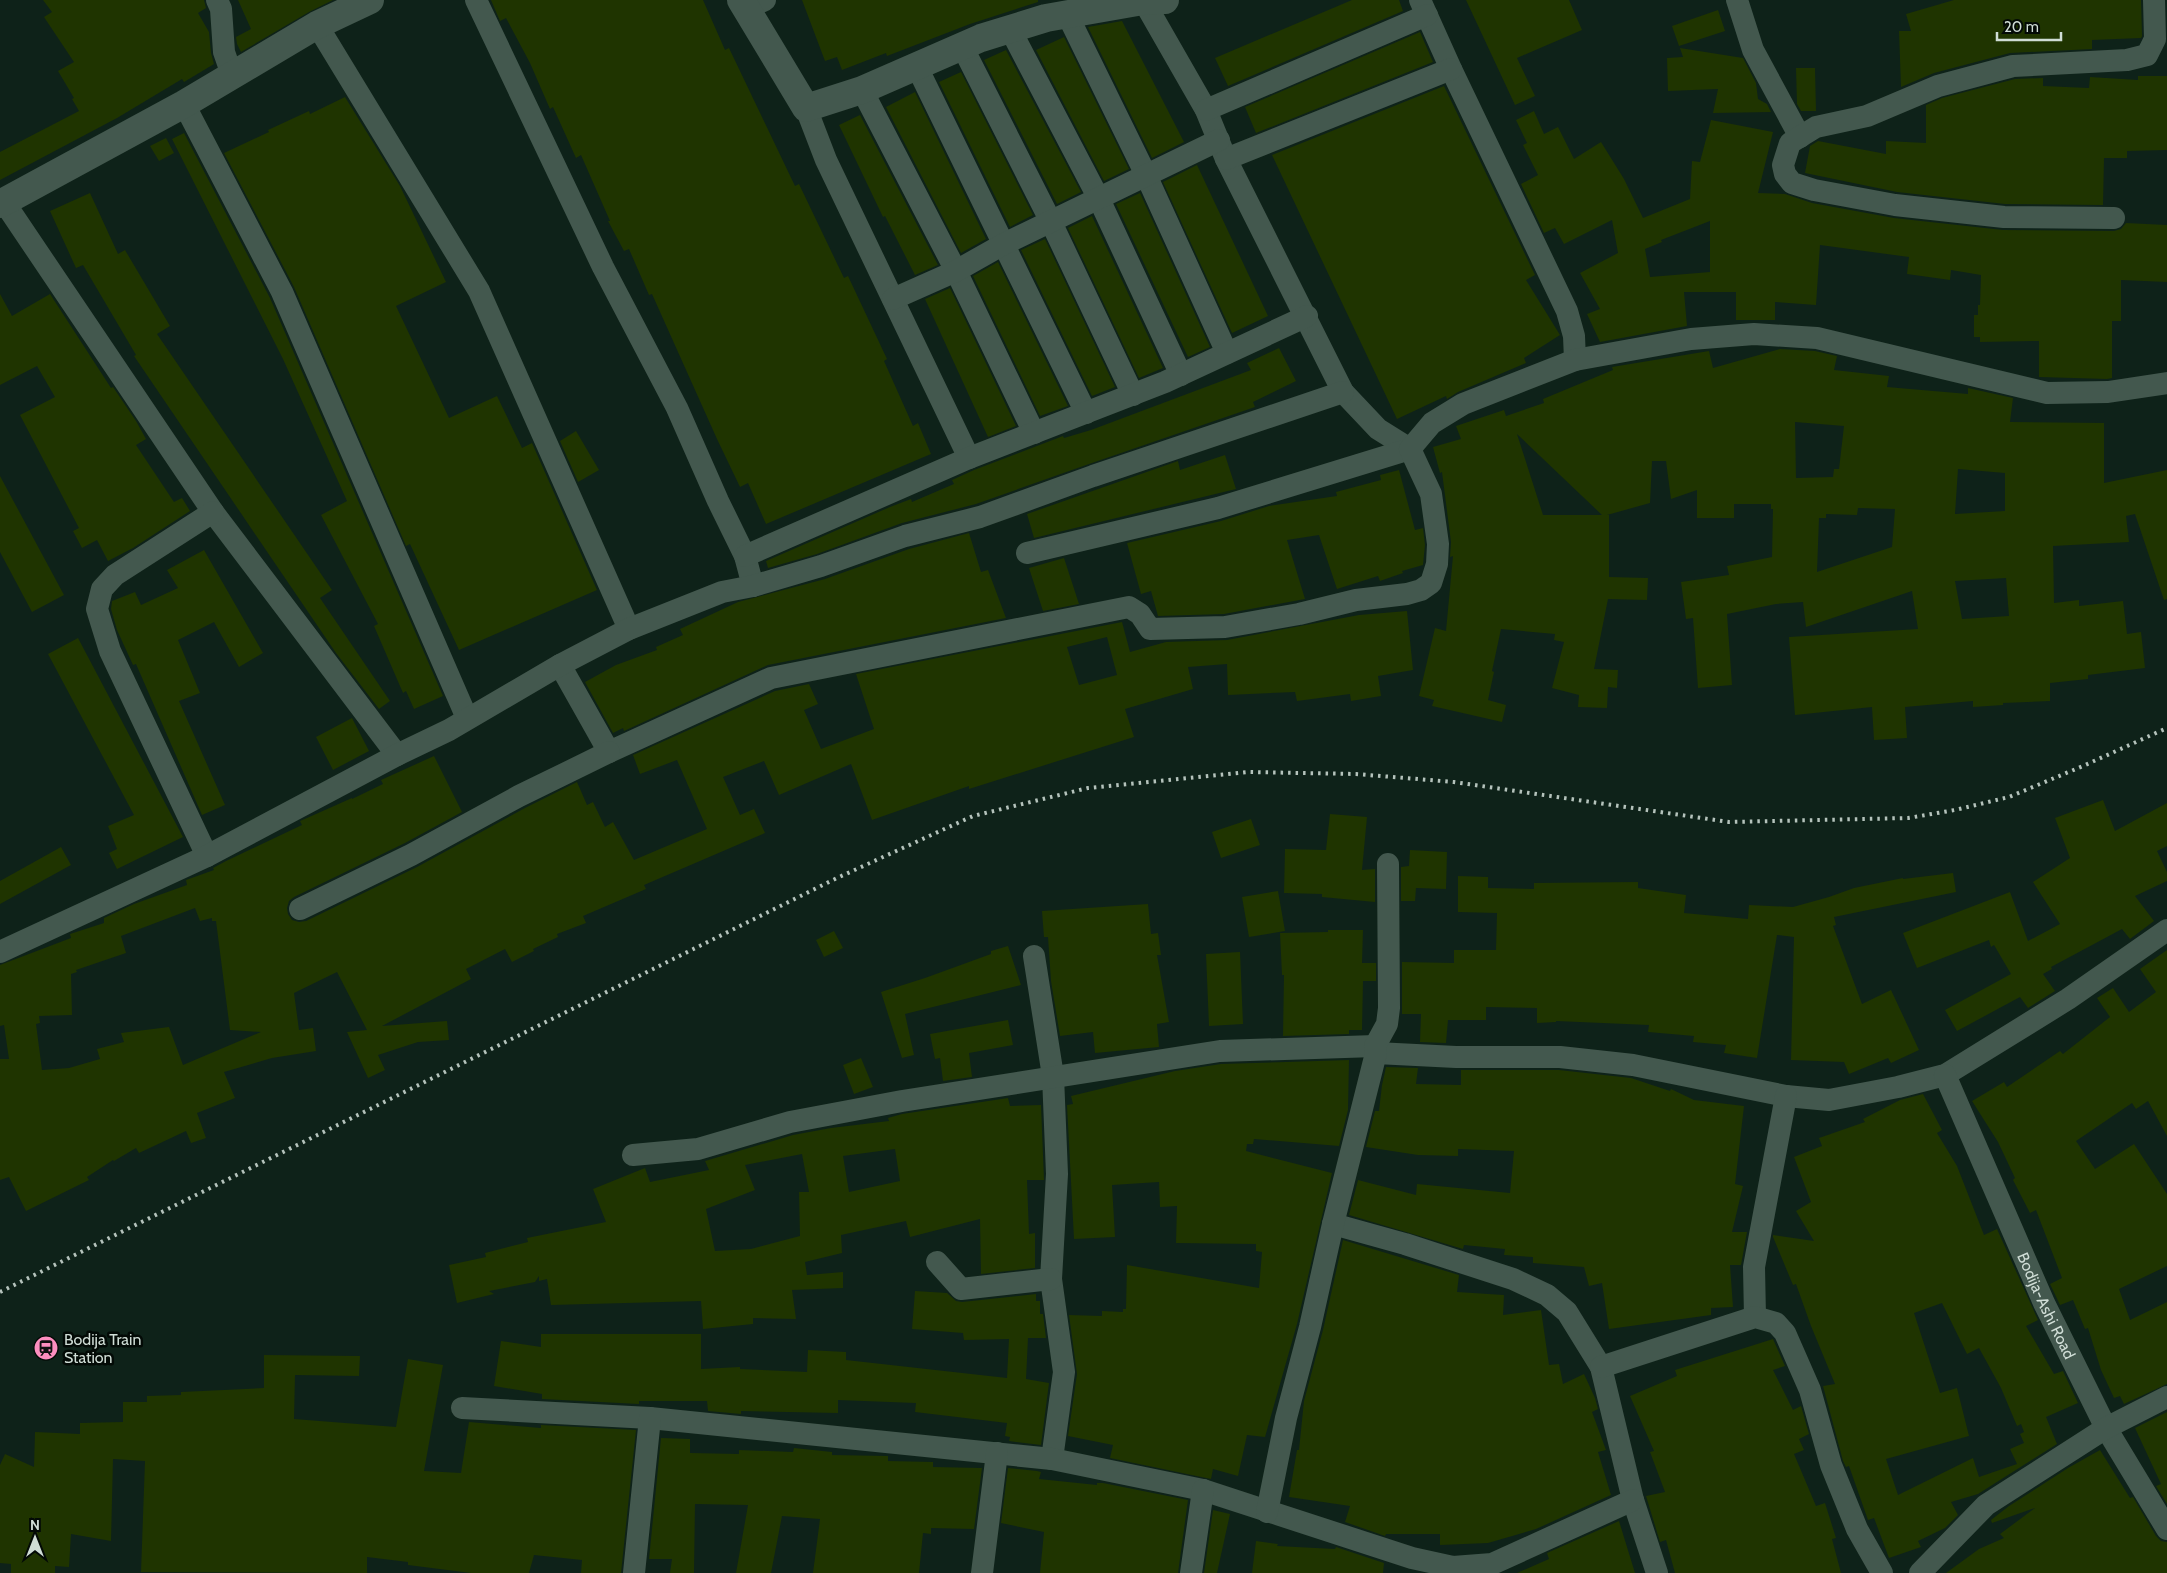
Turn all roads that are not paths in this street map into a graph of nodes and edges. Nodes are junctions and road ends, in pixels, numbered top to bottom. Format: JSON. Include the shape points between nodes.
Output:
{"nodes":[{"id":1,"x":217,"y":0,"type":"edge"},
{"id":2,"x":370,"y":0,"type":"edge"},
{"id":3,"x":476,"y":0,"type":"edge"},
{"id":4,"x":1150,"y":0,"type":"edge"},
{"id":5,"x":1737,"y":0,"type":"edge"},
{"id":6,"x":2154,"y":0,"type":"edge"},
{"id":7,"x":751,"y":3,"type":"edge"},
{"id":8,"x":1424,"y":7,"type":"edge"},
{"id":9,"x":1067,"y":14,"type":"junction"},
{"id":10,"x":317,"y":25,"type":"junction"},
{"id":11,"x":1010,"y":29,"type":"junction"},
{"id":12,"x":962,"y":46,"type":"junction"},
{"id":13,"x":916,"y":67,"type":"junction"},
{"id":14,"x":1451,"y":69,"type":"junction"},
{"id":15,"x":232,"y":75,"type":"junction"},
{"id":16,"x":862,"y":90,"type":"junction"},
{"id":17,"x":184,"y":104,"type":"junction"},
{"id":18,"x":806,"y":108,"type":"junction"},
{"id":19,"x":1206,"y":110,"type":"junction"},
{"id":20,"x":1800,"y":137,"type":"junction"},
{"id":21,"x":1223,"y":149,"type":"junction"},
{"id":22,"x":1146,"y":175,"type":"junction"},
{"id":23,"x":1099,"y":198,"type":"junction"},
{"id":24,"x":2,"y":203,"type":"edge"},
{"id":25,"x":2114,"y":218,"type":"dead end"},
{"id":26,"x":1051,"y":222,"type":"junction"},
{"id":27,"x":1002,"y":246,"type":"junction"},
{"id":28,"x":956,"y":270,"type":"junction"},
{"id":29,"x":893,"y":300,"type":"junction"},
{"id":30,"x":1307,"y":316,"type":"junction"},
{"id":31,"x":1227,"y":353,"type":"junction"},
{"id":32,"x":1575,"y":360,"type":"junction"},
{"id":33,"x":1181,"y":375,"type":"junction"},
{"id":34,"x":2167,"y":383,"type":"edge"},
{"id":35,"x":1343,"y":392,"type":"junction"},
{"id":36,"x":1134,"y":395,"type":"junction"},
{"id":37,"x":1086,"y":413,"type":"junction"},
{"id":38,"x":1034,"y":433,"type":"junction"},
{"id":39,"x":1410,"y":449,"type":"junction"},
{"id":40,"x":969,"y":458,"type":"junction"},
{"id":41,"x":212,"y":512,"type":"junction"},
{"id":42,"x":1027,"y":553,"type":"dead end"},
{"id":43,"x":745,"y":556,"type":"junction"},
{"id":44,"x":753,"y":586,"type":"junction"},
{"id":45,"x":629,"y":629,"type":"junction"},
{"id":46,"x":560,"y":665,"type":"junction"},
{"id":47,"x":467,"y":718,"type":"junction"},
{"id":48,"x":609,"y":752,"type":"junction"},
{"id":49,"x":397,"y":755,"type":"junction"},
{"id":50,"x":207,"y":856,"type":"junction"},
{"id":51,"x":1388,"y":864,"type":"dead end"},
{"id":52,"x":300,"y":909,"type":"dead end"},
{"id":53,"x":2167,"y":930,"type":"edge"},
{"id":54,"x":0,"y":952,"type":"edge"},
{"id":55,"x":1034,"y":956,"type":"dead end"},
{"id":56,"x":1375,"y":1049,"type":"junction"},
{"id":57,"x":1945,"y":1075,"type":"junction"},
{"id":58,"x":1053,"y":1076,"type":"junction"},
{"id":59,"x":1786,"y":1096,"type":"junction"},
{"id":60,"x":633,"y":1155,"type":"dead end"},
{"id":61,"x":1333,"y":1224,"type":"junction"},
{"id":62,"x":937,"y":1262,"type":"dead end"},
{"id":63,"x":1051,"y":1279,"type":"junction"},
{"id":64,"x":1756,"y":1317,"type":"junction"},
{"id":65,"x":1601,"y":1368,"type":"junction"},
{"id":66,"x":2167,"y":1396,"type":"edge"},
{"id":67,"x":462,"y":1408,"type":"dead end"},
{"id":68,"x":650,"y":1418,"type":"junction"},
{"id":69,"x":2106,"y":1428,"type":"junction"},
{"id":70,"x":997,"y":1453,"type":"junction"},
{"id":71,"x":1052,"y":1459,"type":"junction"},
{"id":72,"x":1203,"y":1490,"type":"junction"},
{"id":73,"x":1633,"y":1500,"type":"junction"},
{"id":74,"x":1267,"y":1512,"type":"junction"},
{"id":75,"x":2167,"y":1529,"type":"edge"},
{"id":76,"x":634,"y":1573,"type":"edge"},
{"id":77,"x":982,"y":1573,"type":"edge"},
{"id":78,"x":1191,"y":1573,"type":"edge"},
{"id":79,"x":1657,"y":1573,"type":"edge"},
{"id":80,"x":1882,"y":1573,"type":"edge"},
{"id":81,"x":1920,"y":1573,"type":"edge"}],
"edges":[{"from":1,"to":15,"type":"street","via":[[221,9],[224,52]]},
{"from":2,"to":10,"type":"street"},
{"from":3,"to":43,"type":"street","via":[[604,267],[677,408]]},
{"from":4,"to":9,"type":"street"},
{"from":4,"to":19,"type":"street"},
{"from":5,"to":20,"type":"street","via":[[1753,50]]},
{"from":6,"to":20,"type":"street","via":[[2155,39],[2147,55],[2127,60],[2012,66],[1938,86],[1867,116],[1816,127]]},
{"from":7,"to":18,"type":"street"},
{"from":8,"to":14,"type":"street"},
{"from":8,"to":19,"type":"street"},
{"from":9,"to":11,"type":"street"},
{"from":9,"to":22,"type":"street"},
{"from":10,"to":15,"type":"street"},
{"from":10,"to":45,"type":"street","via":[[479,291]]},
{"from":11,"to":12,"type":"street"},
{"from":11,"to":23,"type":"street"},
{"from":12,"to":13,"type":"street"},
{"from":12,"to":26,"type":"street"},
{"from":13,"to":16,"type":"street"},
{"from":13,"to":27,"type":"street"},
{"from":14,"to":21,"type":"street"},
{"from":14,"to":32,"type":"street","via":[[1567,312],[1574,336]]},
{"from":15,"to":17,"type":"street"},
{"from":16,"to":18,"type":"street"},
{"from":16,"to":28,"type":"street"},
{"from":17,"to":24,"type":"street"},
{"from":17,"to":47,"type":"street","via":[[282,292]]},
{"from":18,"to":29,"type":"street","via":[[826,160]]},
{"from":19,"to":21,"type":"street"},
{"from":20,"to":25,"type":"street","via":[[1790,144],[1783,165],[1785,174],[1792,183],[1814,190],[1894,205],[2004,216]]},
{"from":21,"to":22,"type":"street"},
{"from":21,"to":30,"type":"street"},
{"from":22,"to":23,"type":"street"},
{"from":22,"to":31,"type":"street"},
{"from":23,"to":26,"type":"street"},
{"from":23,"to":33,"type":"street"},
{"from":24,"to":41,"type":"street"},
{"from":26,"to":27,"type":"street"},
{"from":26,"to":36,"type":"street"},
{"from":27,"to":28,"type":"street"},
{"from":27,"to":37,"type":"street"},
{"from":28,"to":29,"type":"street"},
{"from":28,"to":38,"type":"street"},
{"from":29,"to":40,"type":"street"},
{"from":30,"to":31,"type":"street"},
{"from":30,"to":35,"type":"street"},
{"from":31,"to":33,"type":"street"},
{"from":32,"to":34,"type":"street","via":[[1691,339],[1754,334],[1817,338],[2047,393],[2108,392]]},
{"from":32,"to":39,"type":"street","via":[[1463,404],[1432,423]]},
{"from":33,"to":36,"type":"street"},
{"from":35,"to":39,"type":"street","via":[[1378,429]]},
{"from":35,"to":44,"type":"street","via":[[1102,473],[980,518],[905,536]]},
{"from":36,"to":37,"type":"street"},
{"from":37,"to":38,"type":"street"},
{"from":38,"to":40,"type":"street"},
{"from":39,"to":42,"type":"street","via":[[1218,508]]},
{"from":39,"to":48,"type":"street","via":[[1431,494],[1438,544],[1437,564],[1431,583],[1421,590],[1225,626],[1150,629],[1140,614],[1129,607],[955,641],[771,678]]},
{"from":40,"to":43,"type":"street"},
{"from":41,"to":49,"type":"street"},
{"from":41,"to":50,"type":"street","via":[[115,575],[102,590],[97,609],[110,651]]},
{"from":43,"to":44,"type":"street"},
{"from":44,"to":45,"type":"street","via":[[722,592]]},
{"from":45,"to":46,"type":"street"},
{"from":46,"to":47,"type":"street"},
{"from":46,"to":48,"type":"street"},
{"from":47,"to":49,"type":"street"},
{"from":48,"to":52,"type":"street","via":[[519,796],[411,856]]},
{"from":49,"to":50,"type":"street"},
{"from":50,"to":54,"type":"street"},
{"from":51,"to":56,"type":"street","via":[[1389,1008],[1387,1024]]},
{"from":53,"to":57,"type":"street","via":[[2068,999]]},
{"from":55,"to":58,"type":"street"},
{"from":56,"to":58,"type":"street","via":[[1220,1051]]},
{"from":56,"to":59,"type":"street","via":[[1456,1057],[1560,1057],[1633,1065]]},
{"from":56,"to":61,"type":"street"},
{"from":57,"to":59,"type":"street","via":[[1829,1100]]},
{"from":57,"to":69,"type":"street","name":"Bodija-Ashi Road","via":[[2044,1303]]},
{"from":58,"to":60,"type":"street","via":[[790,1122],[698,1149]]},
{"from":58,"to":63,"type":"street","via":[[1057,1174]]},
{"from":59,"to":64,"type":"street","via":[[1754,1267]]},
{"from":61,"to":65,"type":"street","via":[[1513,1278],[1547,1295],[1567,1312]]},
{"from":61,"to":74,"type":"street"},
{"from":62,"to":63,"type":"street","via":[[961,1289]]},
{"from":63,"to":71,"type":"street","via":[[1064,1372]]},
{"from":64,"to":65,"type":"street"},
{"from":64,"to":80,"type":"street","via":[[1776,1323],[1785,1332],[1810,1390],[1831,1465],[1857,1529]]},
{"from":65,"to":73,"type":"street"},
{"from":66,"to":69,"type":"street"},
{"from":67,"to":68,"type":"street"},
{"from":68,"to":70,"type":"street"},
{"from":68,"to":76,"type":"street"},
{"from":69,"to":75,"type":"street","name":"Bodija-Ashi Road"},
{"from":69,"to":81,"type":"street","via":[[1986,1505]]},
{"from":70,"to":71,"type":"street"},
{"from":70,"to":77,"type":"street"},
{"from":71,"to":72,"type":"street"},
{"from":72,"to":74,"type":"street"},
{"from":72,"to":78,"type":"street"},
{"from":73,"to":74,"type":"street","via":[[1492,1564],[1453,1567],[1412,1558]]},
{"from":73,"to":79,"type":"street"}]}
